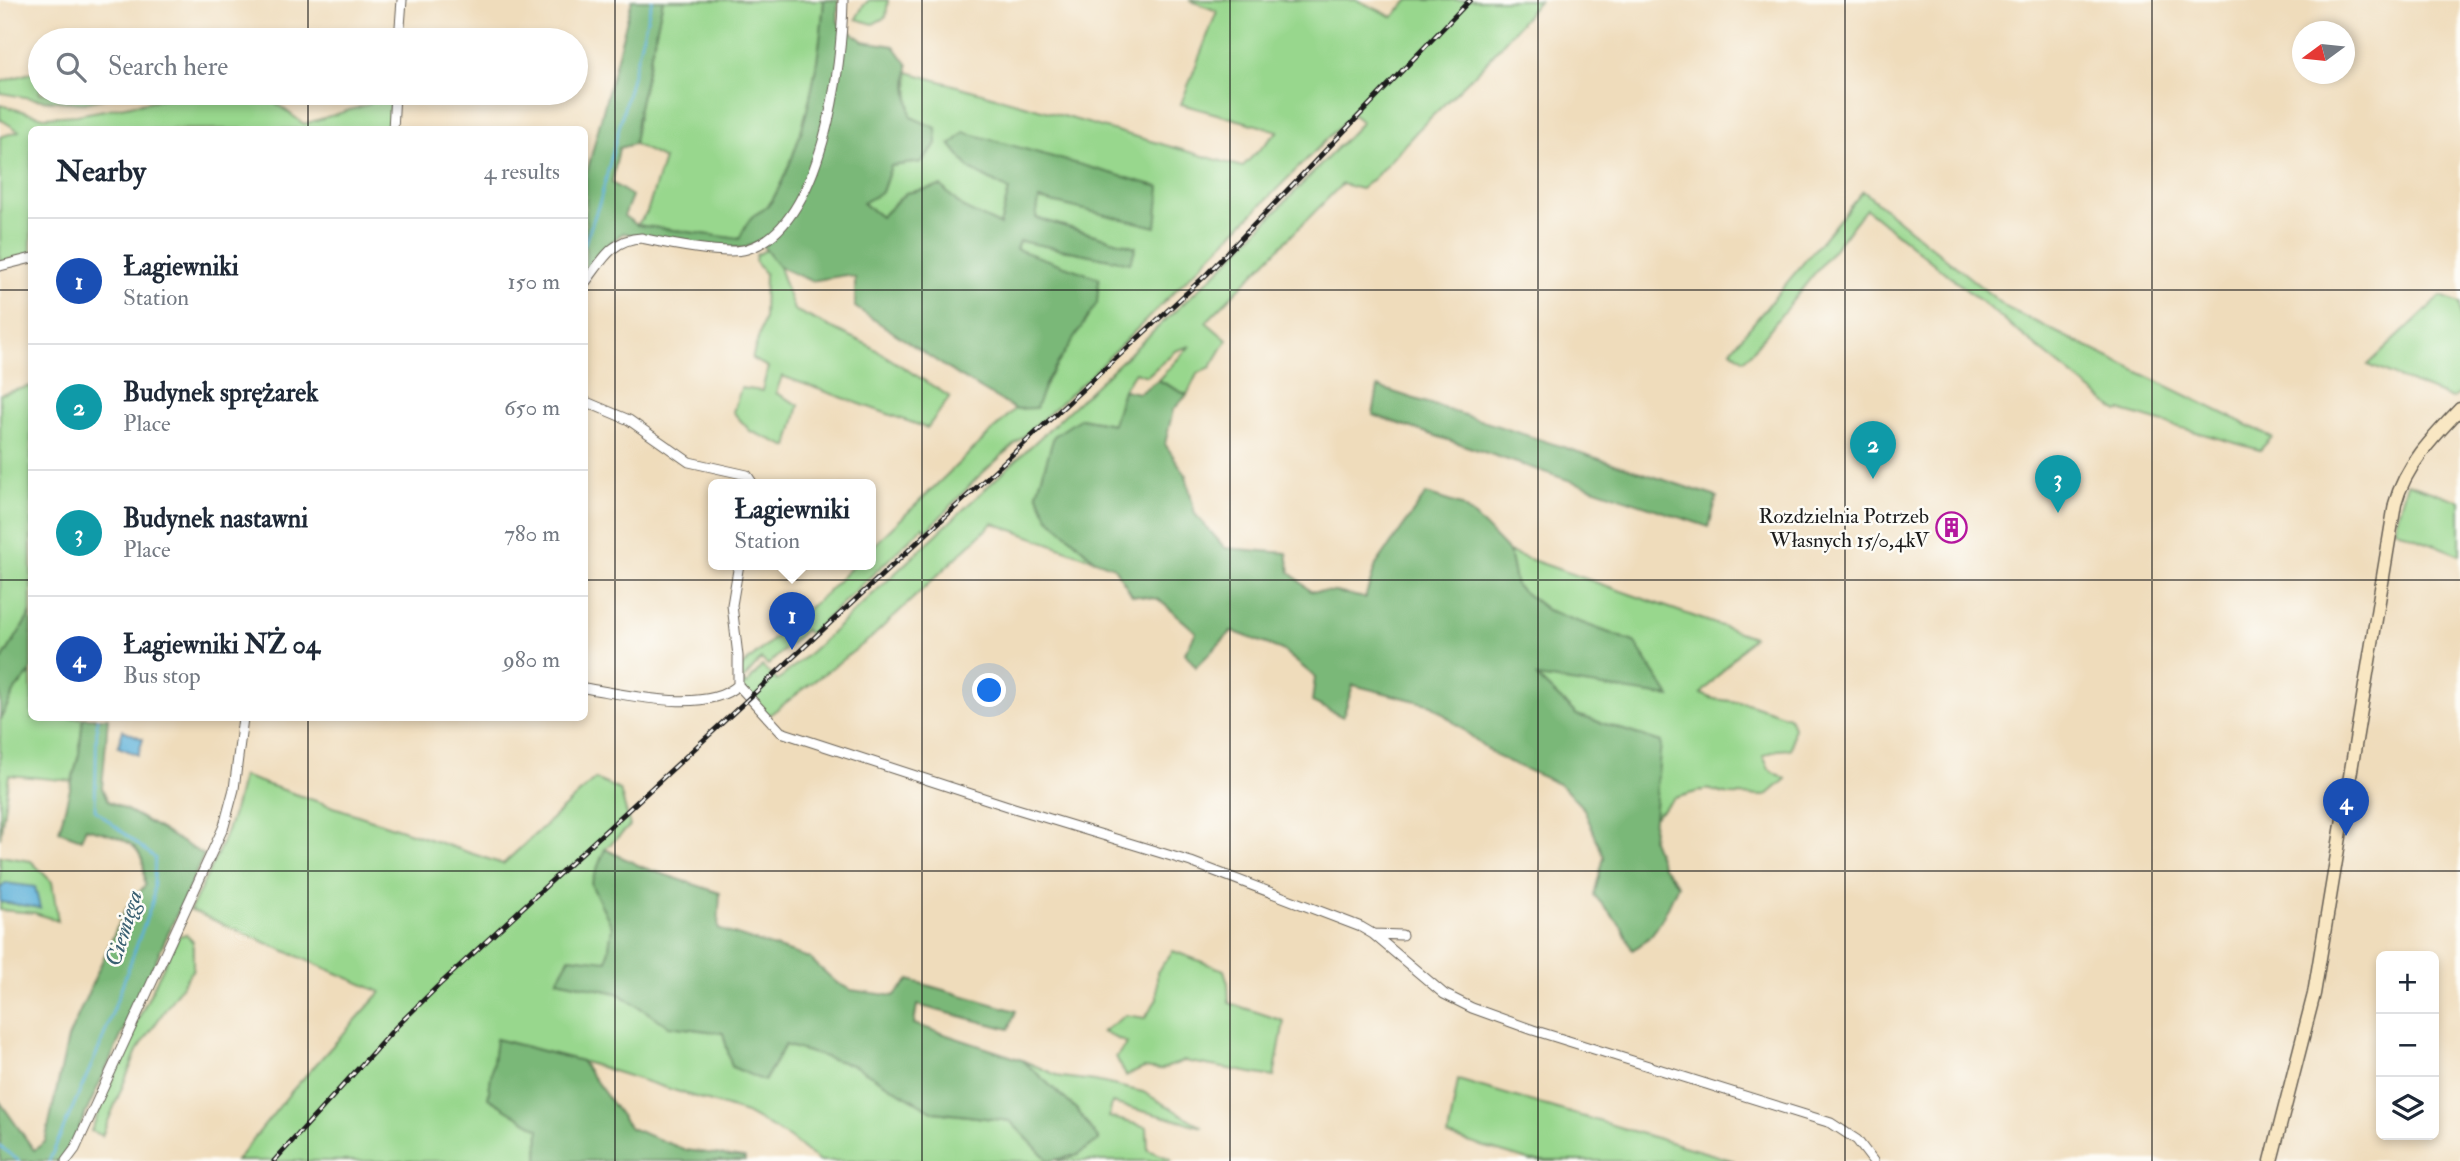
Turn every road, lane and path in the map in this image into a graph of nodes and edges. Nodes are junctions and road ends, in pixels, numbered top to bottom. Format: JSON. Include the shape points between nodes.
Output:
{"nodes":[{"id":1,"x":402,"y":0,"type":"edge"},
{"id":2,"x":843,"y":0,"type":"edge"},
{"id":3,"x":400,"y":28,"type":"edge"},
{"id":4,"x":395,"y":105,"type":"edge"},
{"id":5,"x":393,"y":126,"type":"edge"},
{"id":6,"x":28,"y":259,"type":"edge"},
{"id":7,"x":0,"y":266,"type":"edge"},
{"id":8,"x":588,"y":279,"type":"edge"},
{"id":9,"x":588,"y":403,"type":"edge"},
{"id":10,"x":2460,"y":409,"type":"edge"},
{"id":11,"x":750,"y":479,"type":"edge"},
{"id":12,"x":738,"y":570,"type":"edge"},
{"id":13,"x":738,"y":685,"type":"junction"},
{"id":14,"x":588,"y":689,"type":"edge"},
{"id":15,"x":243,"y":721,"type":"edge"},
{"id":16,"x":1373,"y":934,"type":"junction"},
{"id":17,"x":1402,"y":935,"type":"dead end"},
{"id":18,"x":66,"y":1161,"type":"edge"},
{"id":19,"x":1873,"y":1161,"type":"edge"},
{"id":20,"x":2271,"y":1161,"type":"edge"}],
"edges":[{"from":1,"to":3,"type":"street"},
{"from":2,"to":8,"type":"street","via":[[840,55],[825,133],[811,174],[782,224],[760,243],[739,251],[628,240],[610,250]]},
{"from":4,"to":5,"type":"street"},
{"from":6,"to":7,"type":"street"},
{"from":9,"to":11,"type":"street","via":[[629,420],[689,462]]},
{"from":10,"to":20,"type":"street","via":[[2411,467],[2395,504],[2314,993]]},
{"from":12,"to":13,"type":"street","via":[[733,605]]},
{"from":13,"to":14,"type":"street","via":[[724,695],[694,701]]},
{"from":13,"to":16,"type":"street","via":[[781,732],[1177,856]]},
{"from":15,"to":18,"type":"street","via":[[224,826]]},
{"from":16,"to":17,"type":"street"},
{"from":16,"to":19,"type":"street","via":[[1459,1003],[1831,1123],[1857,1140]]}]}
